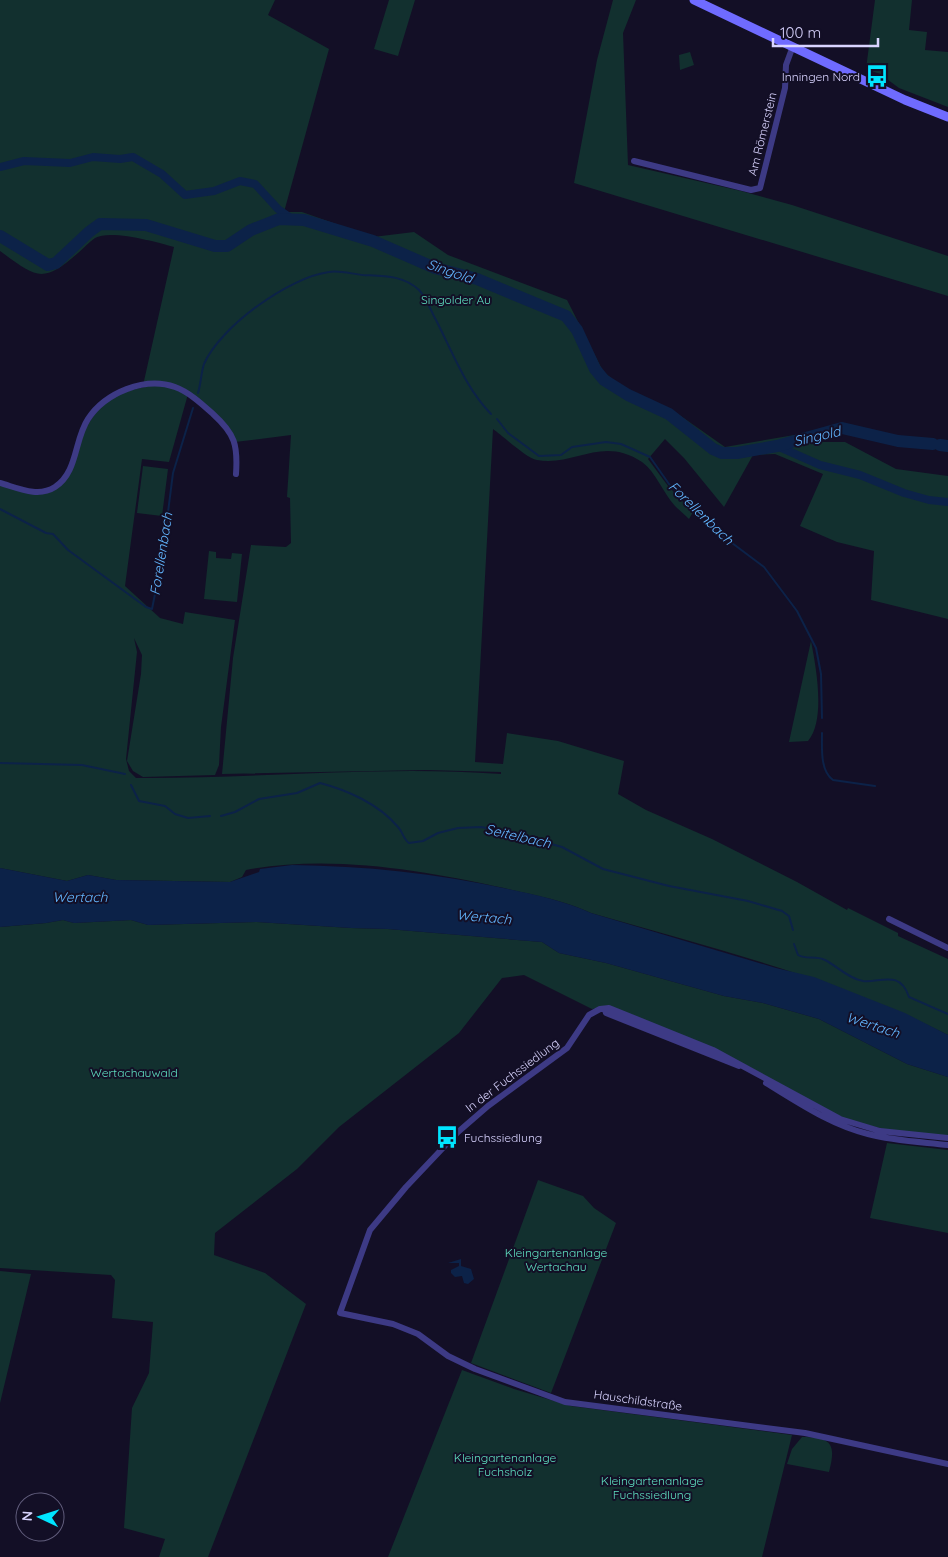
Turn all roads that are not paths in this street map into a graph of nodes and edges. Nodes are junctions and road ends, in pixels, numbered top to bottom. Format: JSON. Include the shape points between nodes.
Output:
{"nodes":[{"id":1,"x":694,"y":0,"type":"edge"},
{"id":2,"x":793,"y":46,"type":"junction"},
{"id":3,"x":948,"y":117,"type":"edge"},
{"id":4,"x":634,"y":161,"type":"dead end"},
{"id":5,"x":236,"y":474,"type":"dead end"},
{"id":6,"x":0,"y":483,"type":"edge"},
{"id":7,"x":889,"y":919,"type":"dead end"},
{"id":8,"x":948,"y":948,"type":"edge"},
{"id":9,"x":605,"y":1010,"type":"junction"},
{"id":10,"x":948,"y":1138,"type":"edge"},
{"id":11,"x":948,"y":1145,"type":"edge"},
{"id":12,"x":340,"y":1313,"type":"joint"},
{"id":13,"x":948,"y":1464,"type":"edge"}],
"edges":[{"from":1,"to":2,"type":"main road"},
{"from":2,"to":3,"type":"main road"},
{"from":2,"to":4,"type":"street","name":"Am Römerstein","via":[[786,65],[785,88],[760,188],[751,190]]},
{"from":5,"to":6,"type":"street","via":[[235,442],[228,429],[175,387],[145,385],[119,392],[95,410],[82,433],[68,474],[55,487],[37,492]]},
{"from":7,"to":8,"type":"street"},
{"from":9,"to":10,"type":"street","via":[[609,1008],[714,1050],[840,1119],[880,1131]]},
{"from":9,"to":11,"type":"street","via":[[745,1069],[838,1124],[879,1137]]},
{"from":9,"to":12,"type":"street","name":"In der Fuchssiedlung","via":[[589,1015],[567,1048],[488,1106],[458,1132],[406,1187],[370,1230]]},
{"from":12,"to":13,"type":"street","name":"Hauschildstraße","via":[[393,1324],[418,1334],[448,1356],[475,1369],[565,1402],[805,1433]]}]}
